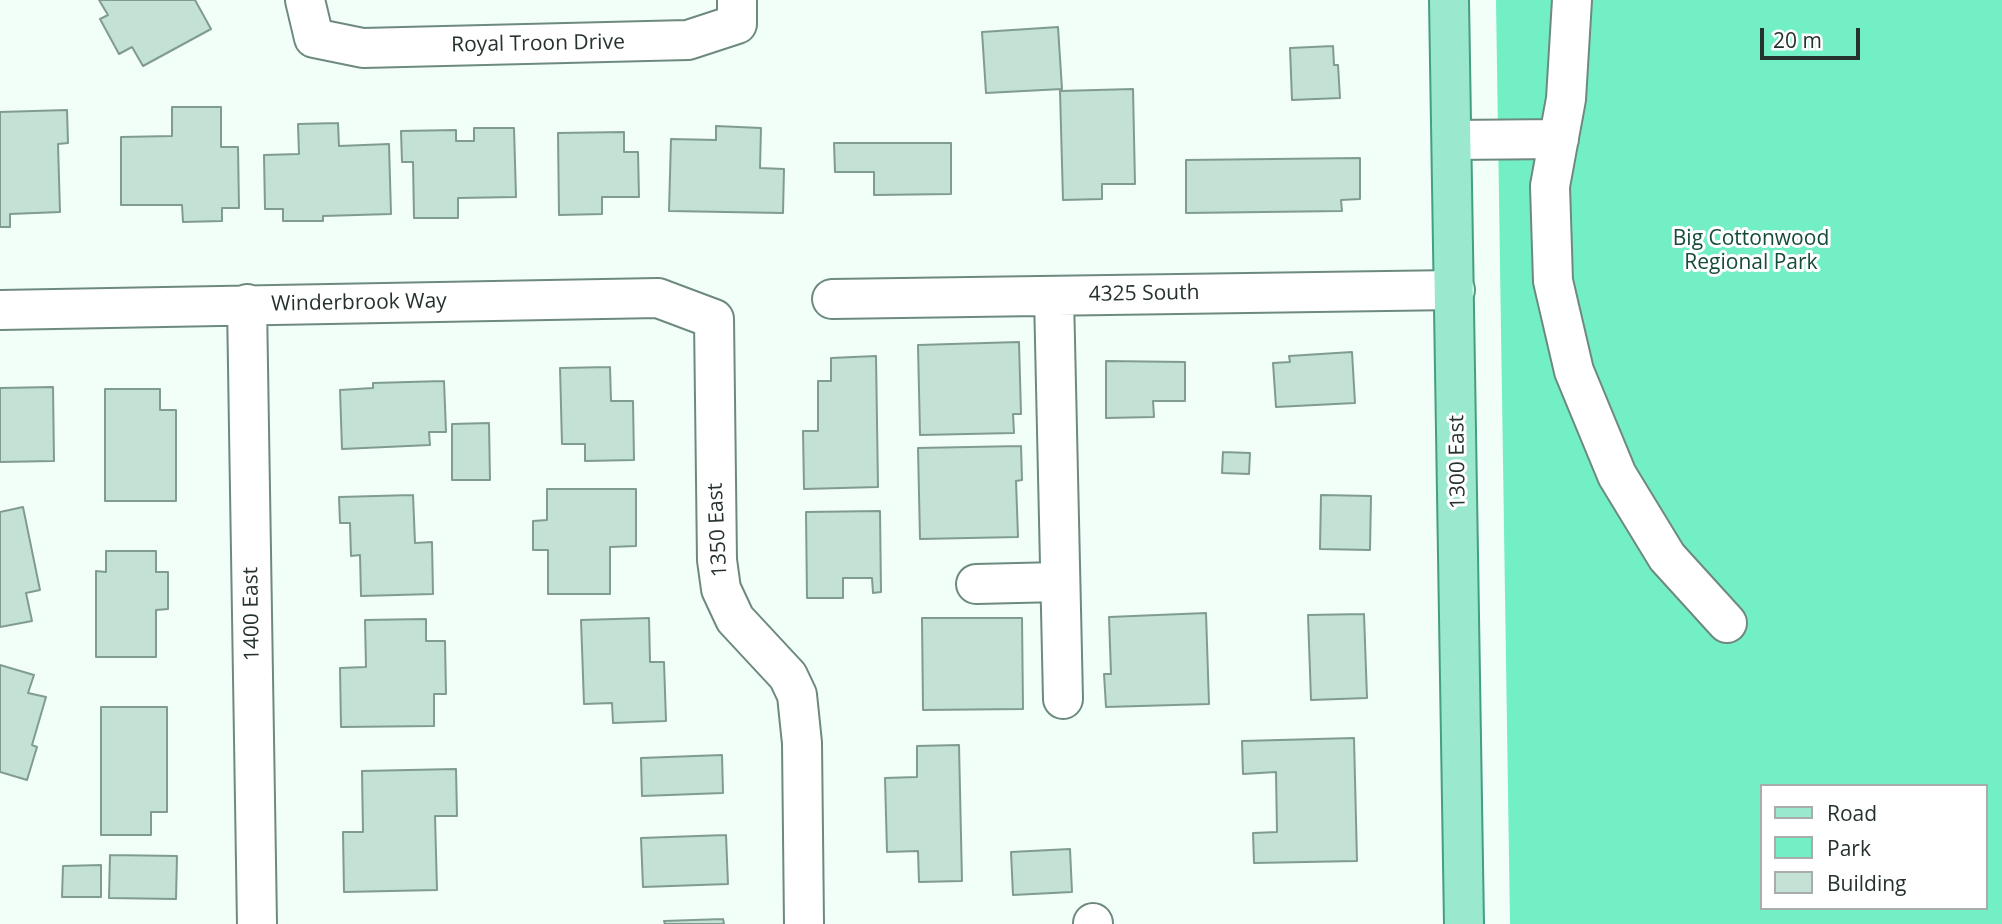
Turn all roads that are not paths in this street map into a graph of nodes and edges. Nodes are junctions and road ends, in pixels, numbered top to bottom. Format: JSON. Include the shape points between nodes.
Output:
{"nodes":[{"id":1,"x":305,"y":0,"type":"edge"},
{"id":2,"x":737,"y":0,"type":"edge"},
{"id":3,"x":1449,"y":0,"type":"edge"},
{"id":4,"x":1572,"y":0,"type":"edge"},
{"id":5,"x":1559,"y":139,"type":"junction"},
{"id":6,"x":1452,"y":140,"type":"junction"},
{"id":7,"x":1455,"y":290,"type":"junction"},
{"id":8,"x":1054,"y":296,"type":"junction"},
{"id":9,"x":832,"y":299,"type":"dead end"},
{"id":10,"x":247,"y":304,"type":"junction"},
{"id":11,"x":0,"y":310,"type":"edge"},
{"id":12,"x":714,"y":319,"type":"joint"},
{"id":13,"x":1059,"y":582,"type":"junction"},
{"id":14,"x":976,"y":584,"type":"dead end"},
{"id":15,"x":1727,"y":623,"type":"dead end"},
{"id":16,"x":1063,"y":699,"type":"dead end"},
{"id":17,"x":257,"y":924,"type":"edge"},
{"id":18,"x":804,"y":924,"type":"edge"},
{"id":19,"x":1464,"y":924,"type":"edge"}],
"edges":[{"from":1,"to":2,"type":"street","name":"Royal Troon Drive","via":[[314,38],[363,48],[688,40],[737,24]]},
{"from":3,"to":6,"type":"main road","name":"1300 East"},
{"from":4,"to":5,"type":"street"},
{"from":5,"to":6,"type":"street"},
{"from":5,"to":15,"type":"street","via":[[1550,186],[1553,281],[1574,371],[1618,475],[1667,557]]},
{"from":6,"to":7,"type":"main road","name":"1300 East"},
{"from":7,"to":8,"type":"street","name":"4325 South"},
{"from":7,"to":19,"type":"main road","name":"1300 East"},
{"from":8,"to":9,"type":"street","name":"4325 South"},
{"from":8,"to":13,"type":"street"},
{"from":10,"to":11,"type":"street","name":"Winderbrook Way"},
{"from":10,"to":12,"type":"street","name":"Winderbrook Way","via":[[658,298]]},
{"from":10,"to":17,"type":"street","name":"1400 East"},
{"from":12,"to":18,"type":"street","name":"1350 East","via":[[721,589],[735,619],[788,677],[797,695]]},
{"from":13,"to":14,"type":"street"},
{"from":13,"to":16,"type":"street"}]}
